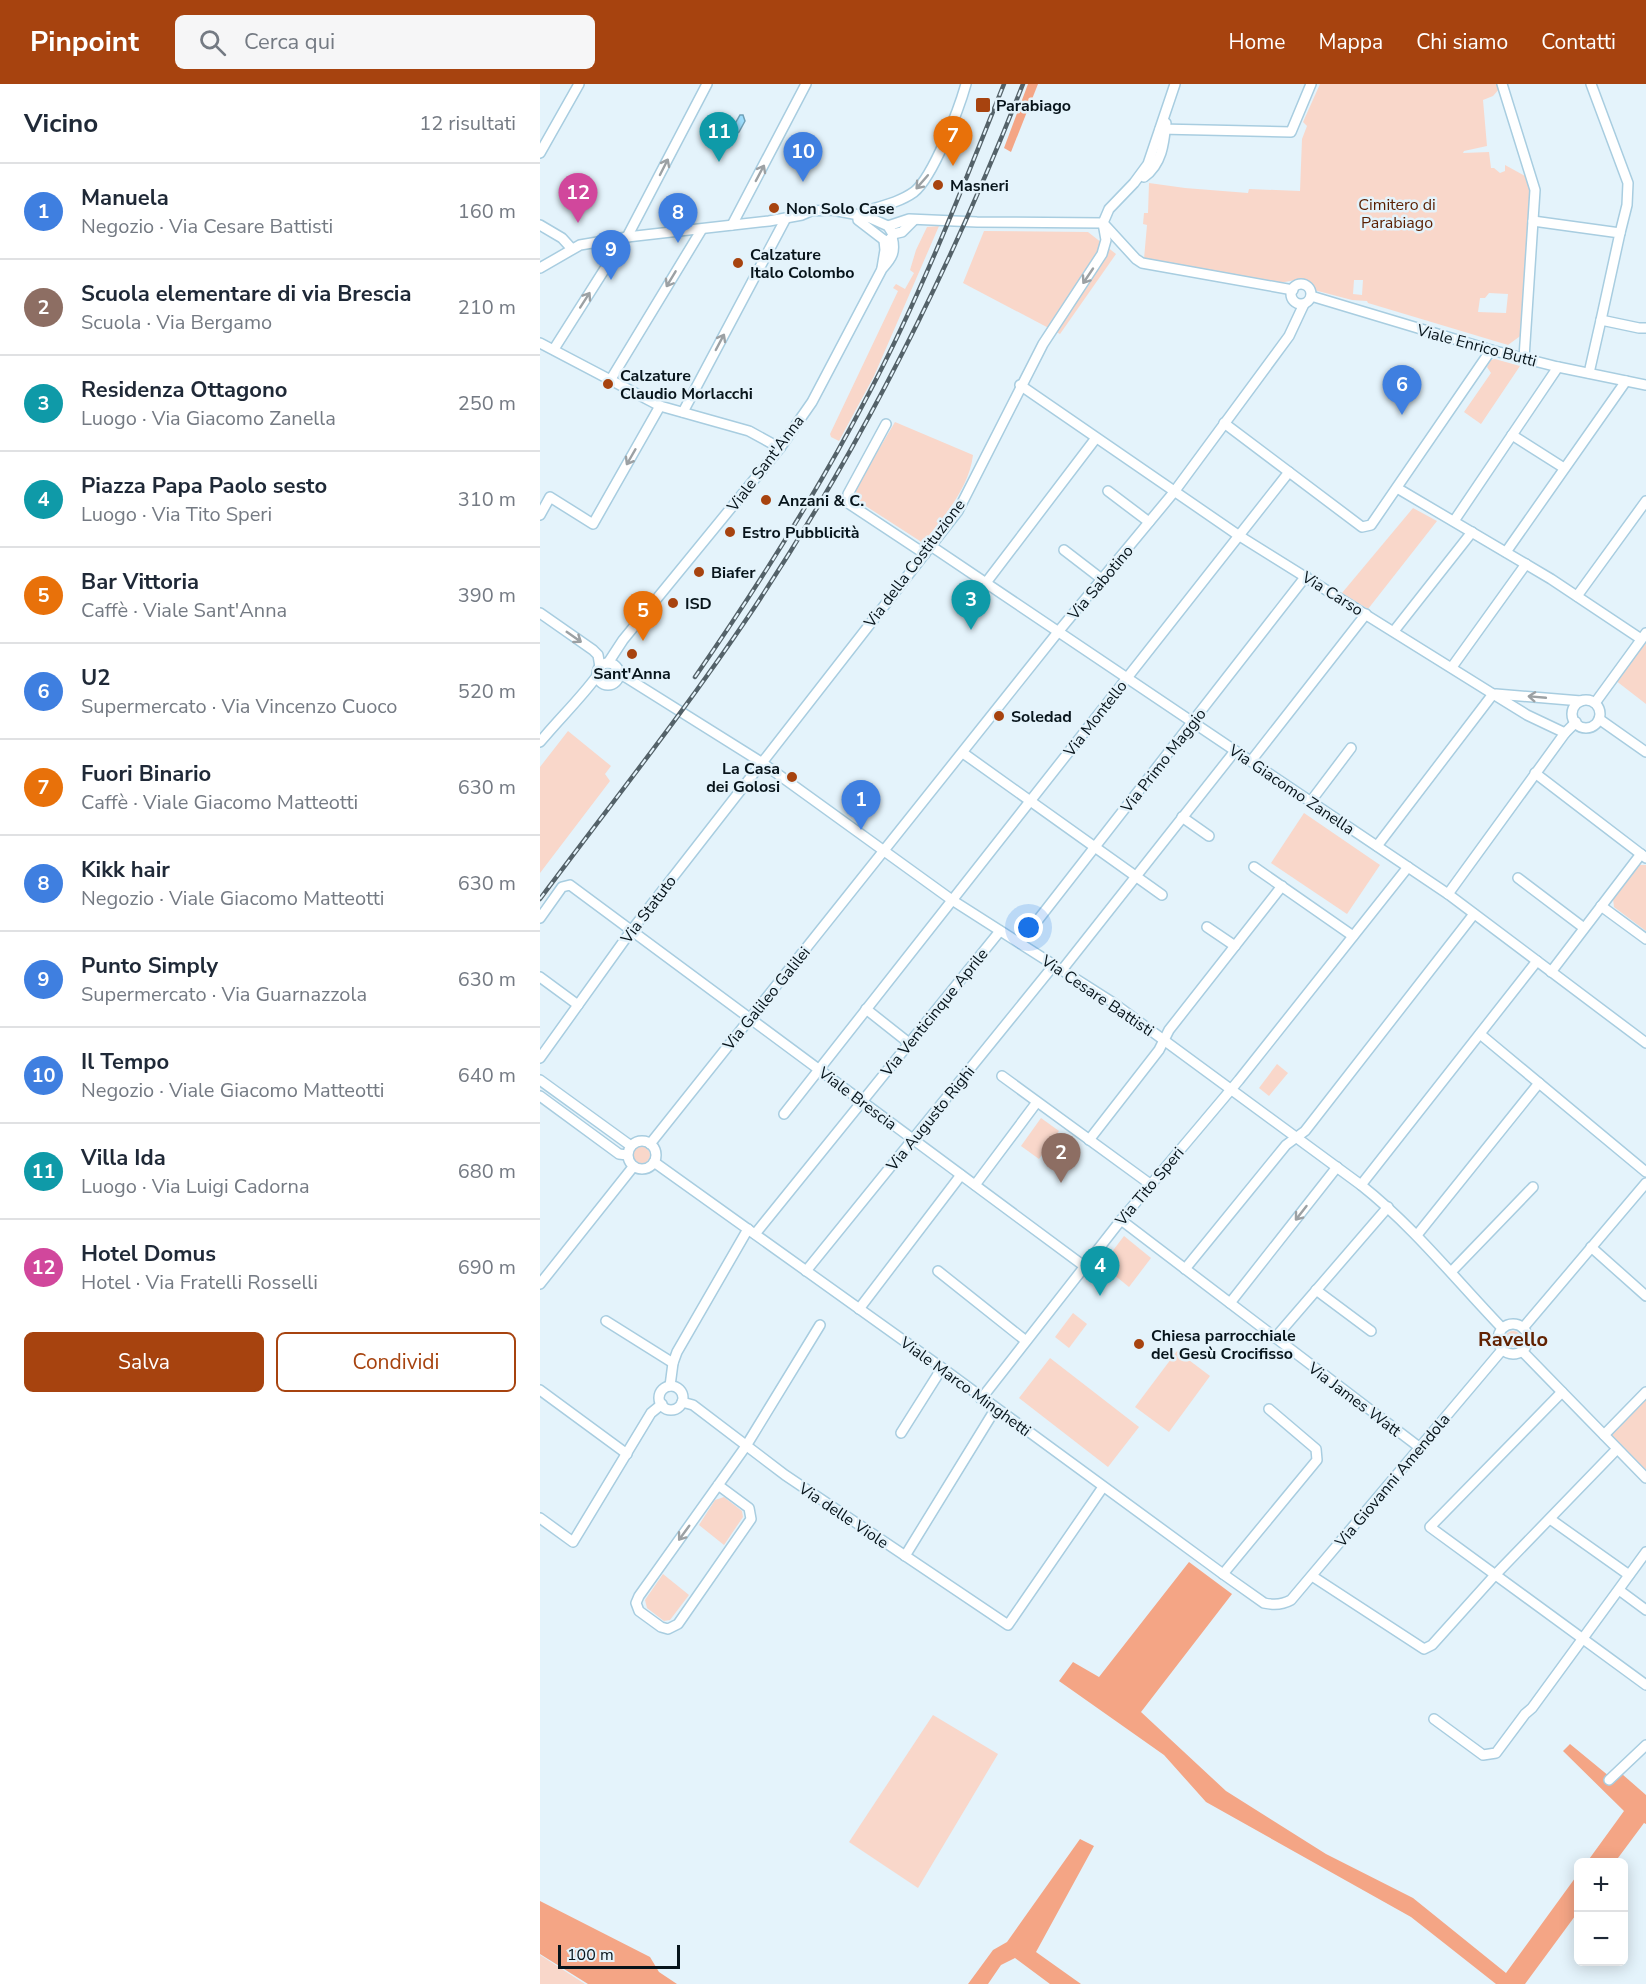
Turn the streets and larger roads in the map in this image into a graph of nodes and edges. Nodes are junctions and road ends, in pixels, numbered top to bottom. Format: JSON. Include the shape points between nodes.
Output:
{"nodes":[{"id":1,"x":579,"y":84,"type":"edge"},
{"id":2,"x":707,"y":84,"type":"edge"},
{"id":3,"x":806,"y":84,"type":"edge"},
{"id":4,"x":966,"y":84,"type":"edge"},
{"id":5,"x":1175,"y":84,"type":"edge"},
{"id":6,"x":1311,"y":84,"type":"edge"},
{"id":7,"x":1502,"y":84,"type":"edge"},
{"id":8,"x":1591,"y":84,"type":"edge"},
{"id":9,"x":1162,"y":129,"type":"junction"},
{"id":10,"x":540,"y":153,"type":"edge"},
{"id":11,"x":860,"y":216,"type":"junction"},
{"id":12,"x":786,"y":218,"type":"junction"},
{"id":13,"x":1533,"y":220,"type":"junction"},
{"id":14,"x":1103,"y":223,"type":"junction"},
{"id":15,"x":540,"y":225,"type":"edge"},
{"id":16,"x":732,"y":225,"type":"junction"},
{"id":17,"x":702,"y":229,"type":"junction"},
{"id":18,"x":1620,"y":233,"type":"junction"},
{"id":19,"x":889,"y":234,"type":"junction"},
{"id":20,"x":627,"y":237,"type":"junction"},
{"id":21,"x":572,"y":249,"type":"junction"},
{"id":22,"x":540,"y":268,"type":"edge"},
{"id":23,"x":1293,"y":290,"type":"junction"},
{"id":24,"x":1311,"y":296,"type":"junction"},
{"id":25,"x":1304,"y":304,"type":"junction"},
{"id":26,"x":1601,"y":320,"type":"junction"},
{"id":27,"x":1646,"y":328,"type":"edge"},
{"id":28,"x":540,"y":343,"type":"edge"},
{"id":29,"x":554,"y":349,"type":"junction"},
{"id":30,"x":1491,"y":350,"type":"junction"},
{"id":31,"x":1524,"y":358,"type":"junction"},
{"id":32,"x":1558,"y":367,"type":"junction"},
{"id":33,"x":1589,"y":374,"type":"junction"},
{"id":34,"x":611,"y":379,"type":"junction"},
{"id":35,"x":1626,"y":381,"type":"junction"},
{"id":36,"x":1020,"y":385,"type":"junction"},
{"id":37,"x":1646,"y":385,"type":"edge"},
{"id":38,"x":660,"y":406,"type":"junction"},
{"id":39,"x":683,"y":412,"type":"junction"},
{"id":40,"x":1224,"y":423,"type":"junction"},
{"id":41,"x":886,"y":424,"type":"dead end"},
{"id":42,"x":1512,"y":435,"type":"junction"},
{"id":43,"x":1096,"y":438,"type":"junction"},
{"id":44,"x":780,"y":448,"type":"junction"},
{"id":45,"x":1564,"y":468,"type":"junction"},
{"id":46,"x":1289,"y":472,"type":"junction"},
{"id":47,"x":1397,"y":488,"type":"junction"},
{"id":48,"x":1108,"y":491,"type":"dead end"},
{"id":49,"x":1174,"y":492,"type":"junction"},
{"id":50,"x":1646,"y":501,"type":"edge"},
{"id":51,"x":540,"y":514,"type":"edge"},
{"id":52,"x":1454,"y":521,"type":"junction"},
{"id":53,"x":1149,"y":522,"type":"junction"},
{"id":54,"x":1472,"y":532,"type":"junction"},
{"id":55,"x":1238,"y":535,"type":"junction"},
{"id":56,"x":928,"y":550,"type":"junction"},
{"id":57,"x":1064,"y":550,"type":"dead end"},
{"id":58,"x":1506,"y":552,"type":"junction"},
{"id":59,"x":1526,"y":564,"type":"junction"},
{"id":60,"x":1306,"y":576,"type":"junction"},
{"id":61,"x":1103,"y":580,"type":"junction"},
{"id":62,"x":985,"y":584,"type":"junction"},
{"id":63,"x":1576,"y":596,"type":"junction"},
{"id":64,"x":540,"y":613,"type":"edge"},
{"id":65,"x":1366,"y":614,"type":"junction"},
{"id":66,"x":1394,"y":631,"type":"junction"},
{"id":67,"x":1058,"y":632,"type":"junction"},
{"id":68,"x":1644,"y":636,"type":"edge"},
{"id":69,"x":622,"y":640,"type":"junction"},
{"id":70,"x":1452,"y":667,"type":"junction"},
{"id":71,"x":602,"y":669,"type":"junction"},
{"id":72,"x":617,"y":675,"type":"junction"},
{"id":73,"x":1127,"y":678,"type":"junction"},
{"id":74,"x":605,"y":685,"type":"junction"},
{"id":75,"x":583,"y":694,"type":"junction"},
{"id":76,"x":1493,"y":694,"type":"junction"},
{"id":77,"x":1581,"y":701,"type":"junction"},
{"id":78,"x":1595,"y":703,"type":"junction"},
{"id":79,"x":1599,"y":719,"type":"junction"},
{"id":80,"x":1192,"y":722,"type":"junction"},
{"id":81,"x":1576,"y":722,"type":"junction"},
{"id":82,"x":1565,"y":733,"type":"junction"},
{"id":83,"x":540,"y":742,"type":"edge"},
{"id":84,"x":1351,"y":748,"type":"dead end"},
{"id":85,"x":1235,"y":751,"type":"junction"},
{"id":86,"x":1646,"y":752,"type":"edge"},
{"id":87,"x":963,"y":753,"type":"junction"},
{"id":88,"x":1251,"y":761,"type":"junction"},
{"id":89,"x":760,"y":762,"type":"junction"},
{"id":90,"x":1535,"y":774,"type":"junction"},
{"id":91,"x":1030,"y":800,"type":"junction"},
{"id":92,"x":1311,"y":801,"type":"junction"},
{"id":93,"x":1182,"y":817,"type":"junction"},
{"id":94,"x":1209,"y":836,"type":"dead end"},
{"id":95,"x":1377,"y":846,"type":"junction"},
{"id":96,"x":1095,"y":847,"type":"junction"},
{"id":97,"x":883,"y":853,"type":"junction"},
{"id":98,"x":1643,"y":856,"type":"edge"},
{"id":99,"x":1254,"y":867,"type":"dead end"},
{"id":100,"x":1408,"y":867,"type":"junction"},
{"id":101,"x":1136,"y":876,"type":"junction"},
{"id":102,"x":1518,"y":878,"type":"dead end"},
{"id":103,"x":1282,"y":886,"type":"junction"},
{"id":104,"x":1448,"y":894,"type":"junction"},
{"id":105,"x":1162,"y":895,"type":"dead end"},
{"id":106,"x":952,"y":900,"type":"junction"},
{"id":107,"x":1601,"y":906,"type":"junction"},
{"id":108,"x":1474,"y":914,"type":"junction"},
{"id":109,"x":540,"y":918,"type":"edge"},
{"id":110,"x":1207,"y":927,"type":"dead end"},
{"id":111,"x":1584,"y":928,"type":"junction"},
{"id":112,"x":631,"y":931,"type":"junction"},
{"id":113,"x":1000,"y":931,"type":"junction"},
{"id":114,"x":1353,"y":936,"type":"junction"},
{"id":115,"x":1646,"y":939,"type":"edge"},
{"id":116,"x":1020,"y":943,"type":"junction"},
{"id":117,"x":1235,"y":946,"type":"junction"},
{"id":118,"x":1538,"y":961,"type":"junction"},
{"id":119,"x":1058,"y":967,"type":"junction"},
{"id":120,"x":1551,"y":972,"type":"junction"},
{"id":121,"x":540,"y":977,"type":"edge"},
{"id":122,"x":578,"y":1005,"type":"junction"},
{"id":123,"x":866,"y":1009,"type":"junction"},
{"id":124,"x":750,"y":1018,"type":"junction"},
{"id":125,"x":1480,"y":1034,"type":"junction"},
{"id":126,"x":1164,"y":1040,"type":"junction"},
{"id":127,"x":909,"y":1043,"type":"junction"},
{"id":128,"x":1646,"y":1043,"type":"edge"},
{"id":129,"x":540,"y":1058,"type":"edge"},
{"id":130,"x":819,"y":1069,"type":"junction"},
{"id":131,"x":1002,"y":1076,"type":"dead end"},
{"id":132,"x":540,"y":1080,"type":"edge"},
{"id":133,"x":1539,"y":1083,"type":"junction"},
{"id":134,"x":1231,"y":1089,"type":"junction"},
{"id":135,"x":540,"y":1096,"type":"edge"},
{"id":136,"x":862,"y":1101,"type":"junction"},
{"id":137,"x":1037,"y":1102,"type":"junction"},
{"id":138,"x":784,"y":1114,"type":"dead end"},
{"id":139,"x":1296,"y":1138,"type":"junction"},
{"id":140,"x":913,"y":1139,"type":"junction"},
{"id":141,"x":1089,"y":1140,"type":"junction"},
{"id":142,"x":650,"y":1144,"type":"junction"},
{"id":143,"x":629,"y":1150,"type":"junction"},
{"id":144,"x":654,"y":1162,"type":"junction"},
{"id":145,"x":633,"y":1167,"type":"junction"},
{"id":146,"x":1337,"y":1167,"type":"junction"},
{"id":147,"x":1646,"y":1172,"type":"edge"},
{"id":148,"x":961,"y":1175,"type":"junction"},
{"id":149,"x":1646,"y":1183,"type":"edge"},
{"id":150,"x":975,"y":1185,"type":"junction"},
{"id":151,"x":1150,"y":1185,"type":"junction"},
{"id":152,"x":1361,"y":1185,"type":"junction"},
{"id":153,"x":1533,"y":1186,"type":"dead end"},
{"id":154,"x":1388,"y":1207,"type":"junction"},
{"id":155,"x":1120,"y":1220,"type":"junction"},
{"id":156,"x":751,"y":1232,"type":"junction"},
{"id":157,"x":1417,"y":1235,"type":"junction"},
{"id":158,"x":1591,"y":1247,"type":"junction"},
{"id":159,"x":1084,"y":1266,"type":"junction"},
{"id":160,"x":1185,"y":1269,"type":"junction"},
{"id":161,"x":806,"y":1271,"type":"junction"},
{"id":162,"x":938,"y":1271,"type":"dead end"},
{"id":163,"x":1451,"y":1272,"type":"junction"},
{"id":164,"x":540,"y":1284,"type":"edge"},
{"id":165,"x":1316,"y":1290,"type":"junction"},
{"id":166,"x":1646,"y":1296,"type":"edge"},
{"id":167,"x":1230,"y":1303,"type":"junction"},
{"id":168,"x":859,"y":1309,"type":"junction"},
{"id":169,"x":606,"y":1321,"type":"dead end"},
{"id":170,"x":820,"y":1325,"type":"dead end"},
{"id":171,"x":1502,"y":1328,"type":"junction"},
{"id":172,"x":1523,"y":1328,"type":"junction"},
{"id":173,"x":1371,"y":1331,"type":"dead end"},
{"id":174,"x":1275,"y":1338,"type":"junction"},
{"id":175,"x":1026,"y":1341,"type":"junction"},
{"id":176,"x":1502,"y":1350,"type":"junction"},
{"id":177,"x":1522,"y":1351,"type":"junction"},
{"id":178,"x":673,"y":1363,"type":"junction"},
{"id":179,"x":942,"y":1368,"type":"junction"},
{"id":180,"x":670,"y":1386,"type":"junction"},
{"id":181,"x":540,"y":1390,"type":"edge"},
{"id":182,"x":1562,"y":1392,"type":"junction"},
{"id":183,"x":1646,"y":1392,"type":"edge"},
{"id":184,"x":981,"y":1399,"type":"junction"},
{"id":185,"x":682,"y":1402,"type":"junction"},
{"id":186,"x":662,"y":1404,"type":"junction"},
{"id":187,"x":996,"y":1408,"type":"junction"},
{"id":188,"x":1269,"y":1409,"type":"dead end"},
{"id":189,"x":901,"y":1433,"type":"dead end"},
{"id":190,"x":1604,"y":1435,"type":"junction"},
{"id":191,"x":747,"y":1446,"type":"junction"},
{"id":192,"x":1419,"y":1447,"type":"junction"},
{"id":193,"x":1617,"y":1449,"type":"junction"},
{"id":194,"x":627,"y":1454,"type":"junction"},
{"id":195,"x":1646,"y":1478,"type":"edge"},
{"id":196,"x":718,"y":1485,"type":"junction"},
{"id":197,"x":1103,"y":1487,"type":"junction"},
{"id":198,"x":540,"y":1518,"type":"edge"},
{"id":199,"x":1550,"y":1518,"type":"junction"},
{"id":200,"x":1646,"y":1552,"type":"edge"},
{"id":201,"x":905,"y":1556,"type":"junction"},
{"id":202,"x":1222,"y":1574,"type":"junction"},
{"id":203,"x":1495,"y":1575,"type":"junction"},
{"id":204,"x":1629,"y":1575,"type":"junction"},
{"id":205,"x":1312,"y":1576,"type":"junction"},
{"id":206,"x":1619,"y":1590,"type":"junction"},
{"id":207,"x":1278,"y":1604,"type":"joint"},
{"id":208,"x":1646,"y":1610,"type":"edge"},
{"id":209,"x":1583,"y":1638,"type":"junction"},
{"id":210,"x":1646,"y":1684,"type":"edge"},
{"id":211,"x":1434,"y":1719,"type":"dead end"},
{"id":212,"x":1646,"y":1745,"type":"edge"},
{"id":213,"x":1609,"y":1780,"type":"dead end"}],
"edges":[{"from":1,"to":10,"type":"street"},
{"from":20,"to":2,"type":"street","one_way":true},
{"from":16,"to":3,"type":"street","one_way":true},
{"from":4,"to":11,"type":"street","one_way":true,"via":[[922,184],[903,198]]},
{"from":5,"to":9,"type":"street"},
{"from":6,"to":9,"type":"street","via":[[1291,132]]},
{"from":7,"to":13,"type":"street","via":[[1535,190]]},
{"from":8,"to":18,"type":"street","via":[[1628,183]]},
{"from":9,"to":14,"type":"street","via":[[1162,150],[1154,168],[1108,209]]},
{"from":11,"to":12,"type":"street","via":[[832,210]]},
{"from":11,"to":19,"type":"street"},
{"from":11,"to":19,"type":"street"},
{"from":12,"to":16,"type":"street"},
{"from":39,"to":12,"type":"street","one_way":true},
{"from":13,"to":18,"type":"street"},
{"from":13,"to":31,"type":"street"},
{"from":14,"to":19,"type":"street","via":[[903,220]]},
{"from":14,"to":23,"type":"street","via":[[1142,263]]},
{"from":14,"to":36,"type":"street","name":"Via della Costituzione","one_way":true,"via":[[1106,240],[1102,254]]},
{"from":15,"to":21,"type":"street"},
{"from":16,"to":17,"type":"street"},
{"from":17,"to":20,"type":"street"},
{"from":17,"to":34,"type":"street","one_way":true},
{"from":18,"to":26,"type":"street"},
{"from":19,"to":44,"type":"street","name":"Viale Sant'Anna","via":[[894,253],[812,402]]},
{"from":20,"to":21,"type":"street"},
{"from":29,"to":20,"type":"street","one_way":true},
{"from":21,"to":22,"type":"street"},
{"from":23,"to":24,"type":"street","via":[[1303,285]]},
{"from":23,"to":25,"type":"street","via":[[1293,300]]},
{"from":24,"to":25,"type":"street"},
{"from":24,"to":30,"type":"street","name":"Viale Enrico Butti"},
{"from":25,"to":40,"type":"street","name":"Via Sabotino","via":[[1289,336]]},
{"from":26,"to":27,"type":"street"},
{"from":26,"to":33,"type":"street"},
{"from":28,"to":29,"type":"street"},
{"from":29,"to":34,"type":"street"},
{"from":30,"to":31,"type":"street","name":"Viale Enrico Butti"},
{"from":30,"to":47,"type":"street"},
{"from":31,"to":32,"type":"street","name":"Viale Enrico Butti"},
{"from":32,"to":33,"type":"street","name":"Viale Enrico Butti"},
{"from":32,"to":42,"type":"street"},
{"from":33,"to":35,"type":"street","name":"Viale Enrico Butti"},
{"from":34,"to":38,"type":"street"},
{"from":35,"to":37,"type":"street","name":"Viale Enrico Butti"},
{"from":35,"to":45,"type":"street"},
{"from":36,"to":43,"type":"street","name":"Via Carso"},
{"from":36,"to":56,"type":"street","name":"Via della Costituzione","via":[[958,511]]},
{"from":38,"to":39,"type":"street"},
{"from":38,"to":51,"type":"street","one_way":true,"via":[[593,524],[550,497]]},
{"from":39,"to":44,"type":"street","via":[[749,431]]},
{"from":40,"to":46,"type":"street"},
{"from":40,"to":49,"type":"street","name":"Via Sabotino"},
{"from":41,"to":56,"type":"street","name":"Via Giacomo Zanella","via":[[848,494],[848,503]]},
{"from":42,"to":45,"type":"street"},
{"from":42,"to":52,"type":"street"},
{"from":43,"to":49,"type":"street","name":"Via Carso"},
{"from":43,"to":62,"type":"street"},
{"from":44,"to":69,"type":"street","name":"Viale Sant'Anna"},
{"from":45,"to":58,"type":"street"},
{"from":46,"to":47,"type":"street","via":[[1362,527],[1371,525]]},
{"from":46,"to":55,"type":"street","name":"Via Montello"},
{"from":47,"to":52,"type":"street"},
{"from":48,"to":53,"type":"street"},
{"from":49,"to":53,"type":"street","name":"Via Sabotino"},
{"from":49,"to":55,"type":"street","name":"Via Carso"},
{"from":50,"to":63,"type":"street"},
{"from":52,"to":54,"type":"street"},
{"from":53,"to":61,"type":"street","name":"Via Sabotino"},
{"from":54,"to":58,"type":"street"},
{"from":54,"to":66,"type":"street"},
{"from":55,"to":60,"type":"street","name":"Via Carso"},
{"from":55,"to":73,"type":"street","name":"Via Montello"},
{"from":56,"to":62,"type":"street","name":"Via Giacomo Zanella"},
{"from":56,"to":89,"type":"street","name":"Via della Costituzione"},
{"from":57,"to":61,"type":"street"},
{"from":58,"to":59,"type":"street"},
{"from":59,"to":63,"type":"street"},
{"from":59,"to":70,"type":"street"},
{"from":60,"to":65,"type":"street","name":"Via Carso"},
{"from":60,"to":80,"type":"street","name":"Via Primo Maggio"},
{"from":61,"to":67,"type":"street","name":"Via Sabotino"},
{"from":62,"to":67,"type":"street","name":"Via Giacomo Zanella"},
{"from":63,"to":68,"type":"street"},
{"from":64,"to":71,"type":"street","one_way":true,"via":[[593,650]]},
{"from":65,"to":66,"type":"street","name":"Via Carso"},
{"from":65,"to":88,"type":"street"},
{"from":66,"to":70,"type":"street","name":"Via Carso"},
{"from":67,"to":73,"type":"street","name":"Via Giacomo Zanella"},
{"from":67,"to":87,"type":"street","name":"Via Sabotino"},
{"from":68,"to":78,"type":"street"},
{"from":69,"to":71,"type":"street","name":"Viale Sant'Anna"},
{"from":69,"to":72,"type":"street"},
{"from":70,"to":76,"type":"street","name":"Via Carso"},
{"from":71,"to":72,"type":"street","name":"Via Cesare Battisti","via":[[614,665]]},
{"from":71,"to":74,"type":"street","via":[[600,681]]},
{"from":71,"to":75,"type":"street","name":"Viale Sant'Anna"},
{"from":72,"to":74,"type":"street"},
{"from":72,"to":89,"type":"street","name":"Via Cesare Battisti"},
{"from":73,"to":80,"type":"street","name":"Via Giacomo Zanella"},
{"from":73,"to":91,"type":"street","name":"Via Montello"},
{"from":74,"to":75,"type":"street"},
{"from":75,"to":83,"type":"street","name":"Viale Sant'Anna"},
{"from":77,"to":76,"type":"street","name":"Via Carso","one_way":true},
{"from":76,"to":82,"type":"street","name":"Via Carso"},
{"from":76,"to":95,"type":"street"},
{"from":77,"to":78,"type":"street"},
{"from":77,"to":81,"type":"street","via":[[1573,711]]},
{"from":78,"to":79,"type":"street","via":[[1600,710]]},
{"from":79,"to":81,"type":"street","via":[[1588,728]]},
{"from":79,"to":86,"type":"street"},
{"from":80,"to":85,"type":"street","name":"Via Giacomo Zanella"},
{"from":80,"to":96,"type":"street","name":"Via Primo Maggio"},
{"from":81,"to":82,"type":"street"},
{"from":82,"to":90,"type":"street"},
{"from":84,"to":92,"type":"street"},
{"from":85,"to":88,"type":"street","name":"Via Giacomo Zanella"},
{"from":85,"to":93,"type":"street","name":"Via Augusto Righi"},
{"from":87,"to":91,"type":"street"},
{"from":87,"to":97,"type":"street","name":"Via Sabotino"},
{"from":88,"to":92,"type":"street","name":"Via Giacomo Zanella"},
{"from":89,"to":97,"type":"street","name":"Via Cesare Battisti"},
{"from":89,"to":112,"type":"street","name":"Via Statuto"},
{"from":90,"to":98,"type":"street"},
{"from":90,"to":104,"type":"street"},
{"from":91,"to":96,"type":"street"},
{"from":91,"to":106,"type":"street","name":"Via Montello"},
{"from":92,"to":95,"type":"street","name":"Via Giacomo Zanella"},
{"from":93,"to":94,"type":"street"},
{"from":93,"to":101,"type":"street","name":"Via Augusto Righi"},
{"from":95,"to":100,"type":"street","name":"Via Giacomo Zanella"},
{"from":96,"to":101,"type":"street"},
{"from":96,"to":116,"type":"street","name":"Via Primo Maggio"},
{"from":97,"to":106,"type":"street","name":"Via Cesare Battisti"},
{"from":97,"to":124,"type":"street","name":"Via Galileo Galilei"},
{"from":98,"to":107,"type":"street"},
{"from":99,"to":103,"type":"street"},
{"from":100,"to":104,"type":"street","name":"Via Giacomo Zanella"},
{"from":100,"to":114,"type":"street","name":"Via Tito Speri"},
{"from":101,"to":105,"type":"street"},
{"from":101,"to":119,"type":"street","name":"Via Augusto Righi"},
{"from":102,"to":111,"type":"street"},
{"from":103,"to":114,"type":"street"},
{"from":103,"to":117,"type":"street"},
{"from":104,"to":108,"type":"street","name":"Via Giacomo Zanella"},
{"from":106,"to":113,"type":"street","name":"Via Cesare Battisti"},
{"from":106,"to":123,"type":"street","name":"Via Montello"},
{"from":107,"to":111,"type":"street"},
{"from":107,"to":115,"type":"street"},
{"from":108,"to":118,"type":"street","name":"Via Giacomo Zanella"},
{"from":108,"to":139,"type":"street"},
{"from":109,"to":112,"type":"street","name":"Viale Brescia","via":[[562,887],[570,885]]},
{"from":110,"to":117,"type":"street"},
{"from":111,"to":120,"type":"street"},
{"from":112,"to":122,"type":"street","name":"Via Statuto"},
{"from":112,"to":124,"type":"street","name":"Viale Brescia"},
{"from":113,"to":116,"type":"street","name":"Via Cesare Battisti"},
{"from":113,"to":127,"type":"street","name":"Via Venticinque Aprile"},
{"from":114,"to":134,"type":"street","name":"Via Tito Speri"},
{"from":116,"to":119,"type":"street","name":"Via Cesare Battisti"},
{"from":117,"to":126,"type":"street"},
{"from":118,"to":120,"type":"street","name":"Via Giacomo Zanella"},
{"from":118,"to":125,"type":"street"},
{"from":119,"to":126,"type":"street","name":"Via Cesare Battisti"},
{"from":119,"to":140,"type":"street","name":"Via Augusto Righi"},
{"from":120,"to":128,"type":"street","name":"Via Giacomo Zanella"},
{"from":121,"to":122,"type":"street"},
{"from":122,"to":129,"type":"street","name":"Via Statuto"},
{"from":123,"to":127,"type":"street"},
{"from":123,"to":130,"type":"street","name":"Via Montello"},
{"from":124,"to":130,"type":"street","name":"Viale Brescia"},
{"from":124,"to":142,"type":"street","name":"Via Galileo Galilei"},
{"from":125,"to":133,"type":"street"},
{"from":125,"to":152,"type":"street"},
{"from":126,"to":134,"type":"street","name":"Via Cesare Battisti"},
{"from":126,"to":141,"type":"street"},
{"from":127,"to":136,"type":"street","name":"Via Venticinque Aprile"},
{"from":130,"to":136,"type":"street","name":"Viale Brescia"},
{"from":130,"to":138,"type":"street","name":"Via Montello"},
{"from":131,"to":137,"type":"street"},
{"from":132,"to":143,"type":"street"},
{"from":133,"to":147,"type":"street"},
{"from":133,"to":157,"type":"street"},
{"from":134,"to":139,"type":"street","name":"Via Cesare Battisti"},
{"from":134,"to":151,"type":"street","name":"Via Tito Speri"},
{"from":135,"to":143,"type":"street","via":[[619,1154]]},
{"from":136,"to":140,"type":"street","name":"Viale Brescia"},
{"from":136,"to":156,"type":"street","name":"Via Venticinque Aprile"},
{"from":137,"to":141,"type":"street"},
{"from":137,"to":150,"type":"street"},
{"from":139,"to":146,"type":"street","name":"Via Cesare Battisti"},
{"from":139,"to":160,"type":"street","via":[[1286,1145]]},
{"from":140,"to":148,"type":"street","name":"Viale Brescia"},
{"from":140,"to":161,"type":"street","name":"Via Augusto Righi"},
{"from":141,"to":151,"type":"street"},
{"from":142,"to":143,"type":"street","via":[[638,1142]]},
{"from":142,"to":144,"type":"street","via":[[656,1154]]},
{"from":143,"to":145,"type":"street","via":[[628,1159]]},
{"from":144,"to":145,"type":"street","via":[[642,1170]]},
{"from":144,"to":156,"type":"street","name":"Viale Marco Minghetti"},
{"from":145,"to":164,"type":"street"},
{"from":146,"to":152,"type":"street","name":"Via Cesare Battisti"},
{"from":146,"to":167,"type":"street","one_way":true},
{"from":148,"to":150,"type":"street","name":"Viale Brescia"},
{"from":148,"to":168,"type":"street"},
{"from":149,"to":158,"type":"street"},
{"from":150,"to":159,"type":"street","name":"Viale Brescia"},
{"from":151,"to":155,"type":"street","name":"Via Tito Speri"},
{"from":152,"to":154,"type":"street","name":"Via Cesare Battisti"},
{"from":153,"to":163,"type":"street"},
{"from":154,"to":157,"type":"street","name":"Via Cesare Battisti"},
{"from":154,"to":165,"type":"street"},
{"from":155,"to":159,"type":"street","name":"Via Tito Speri"},
{"from":155,"to":160,"type":"street","name":"Via James Watt"},
{"from":156,"to":161,"type":"street","name":"Viale Marco Minghetti"},
{"from":156,"to":178,"type":"street","name":"Via Venticinque Aprile"},
{"from":157,"to":163,"type":"street","name":"Via Cesare Battisti"},
{"from":158,"to":166,"type":"street"},
{"from":158,"to":172,"type":"street"},
{"from":159,"to":175,"type":"street","name":"Via Tito Speri"},
{"from":160,"to":167,"type":"street","name":"Via James Watt"},
{"from":161,"to":168,"type":"street","name":"Viale Marco Minghetti"},
{"from":162,"to":175,"type":"street"},
{"from":163,"to":171,"type":"street","name":"Via Cesare Battisti"},
{"from":165,"to":173,"type":"street"},
{"from":165,"to":174,"type":"street"},
{"from":167,"to":174,"type":"street","name":"Via James Watt"},
{"from":168,"to":179,"type":"street","name":"Viale Marco Minghetti"},
{"from":169,"to":178,"type":"street"},
{"from":170,"to":191,"type":"street"},
{"from":171,"to":172,"type":"street","via":[[1513,1323]]},
{"from":171,"to":176,"type":"street","via":[[1498,1339]]},
{"from":172,"to":177,"type":"street","via":[[1528,1339]]},
{"from":174,"to":192,"type":"street","name":"Via James Watt"},
{"from":175,"to":184,"type":"street","name":"Via Tito Speri"},
{"from":176,"to":177,"type":"street","via":[[1512,1354]]},
{"from":176,"to":192,"type":"street","name":"Via Giovanni Amendola"},
{"from":177,"to":182,"type":"street"},
{"from":178,"to":180,"type":"street"},
{"from":179,"to":184,"type":"street","name":"Viale Marco Minghetti"},
{"from":179,"to":189,"type":"street"},
{"from":180,"to":185,"type":"street","via":[[681,1391]]},
{"from":180,"to":186,"type":"street","via":[[662,1391]]},
{"from":181,"to":194,"type":"street"},
{"from":182,"to":190,"type":"street"},
{"from":182,"to":203,"type":"street","via":[[1430,1527]]},
{"from":183,"to":190,"type":"street"},
{"from":184,"to":187,"type":"street","name":"Viale Marco Minghetti"},
{"from":185,"to":186,"type":"street","via":[[675,1409]]},
{"from":185,"to":191,"type":"street","name":"Via delle Viole","via":[[693,1405]]},
{"from":186,"to":194,"type":"street","via":[[651,1413]]},
{"from":187,"to":197,"type":"street","name":"Viale Marco Minghetti"},
{"from":187,"to":201,"type":"street"},
{"from":188,"to":202,"type":"street","via":[[1316,1449],[1317,1460]]},
{"from":190,"to":193,"type":"street"},
{"from":191,"to":196,"type":"street"},
{"from":191,"to":201,"type":"street","name":"Via delle Viole"},
{"from":192,"to":205,"type":"street","name":"Via Giovanni Amendola"},
{"from":193,"to":195,"type":"street"},
{"from":193,"to":199,"type":"street"},
{"from":194,"to":198,"type":"street","via":[[573,1542]]},
{"from":196,"to":196,"type":"street","one_way":true,"via":[[637,1600],[639,1611],[664,1629],[678,1624],[751,1519],[749,1508]]},
{"from":197,"to":201,"type":"street","name":"Via delle Viole","via":[[1008,1625]]},
{"from":197,"to":202,"type":"street","name":"Viale Marco Minghetti"},
{"from":199,"to":203,"type":"street"},
{"from":199,"to":204,"type":"street"},
{"from":200,"to":204,"type":"street"},
{"from":202,"to":207,"type":"street","name":"Viale Marco Minghetti","via":[[1264,1603]]},
{"from":203,"to":205,"type":"street","via":[[1432,1645],[1424,1649]]},
{"from":203,"to":209,"type":"street"},
{"from":204,"to":206,"type":"street"},
{"from":205,"to":207,"type":"street","name":"Via Giovanni Amendola","via":[[1291,1600]]},
{"from":206,"to":208,"type":"street"},
{"from":206,"to":209,"type":"street"},
{"from":209,"to":210,"type":"street"},
{"from":209,"to":211,"type":"street","via":[[1496,1753],[1483,1755]]},
{"from":212,"to":213,"type":"street"}]}
